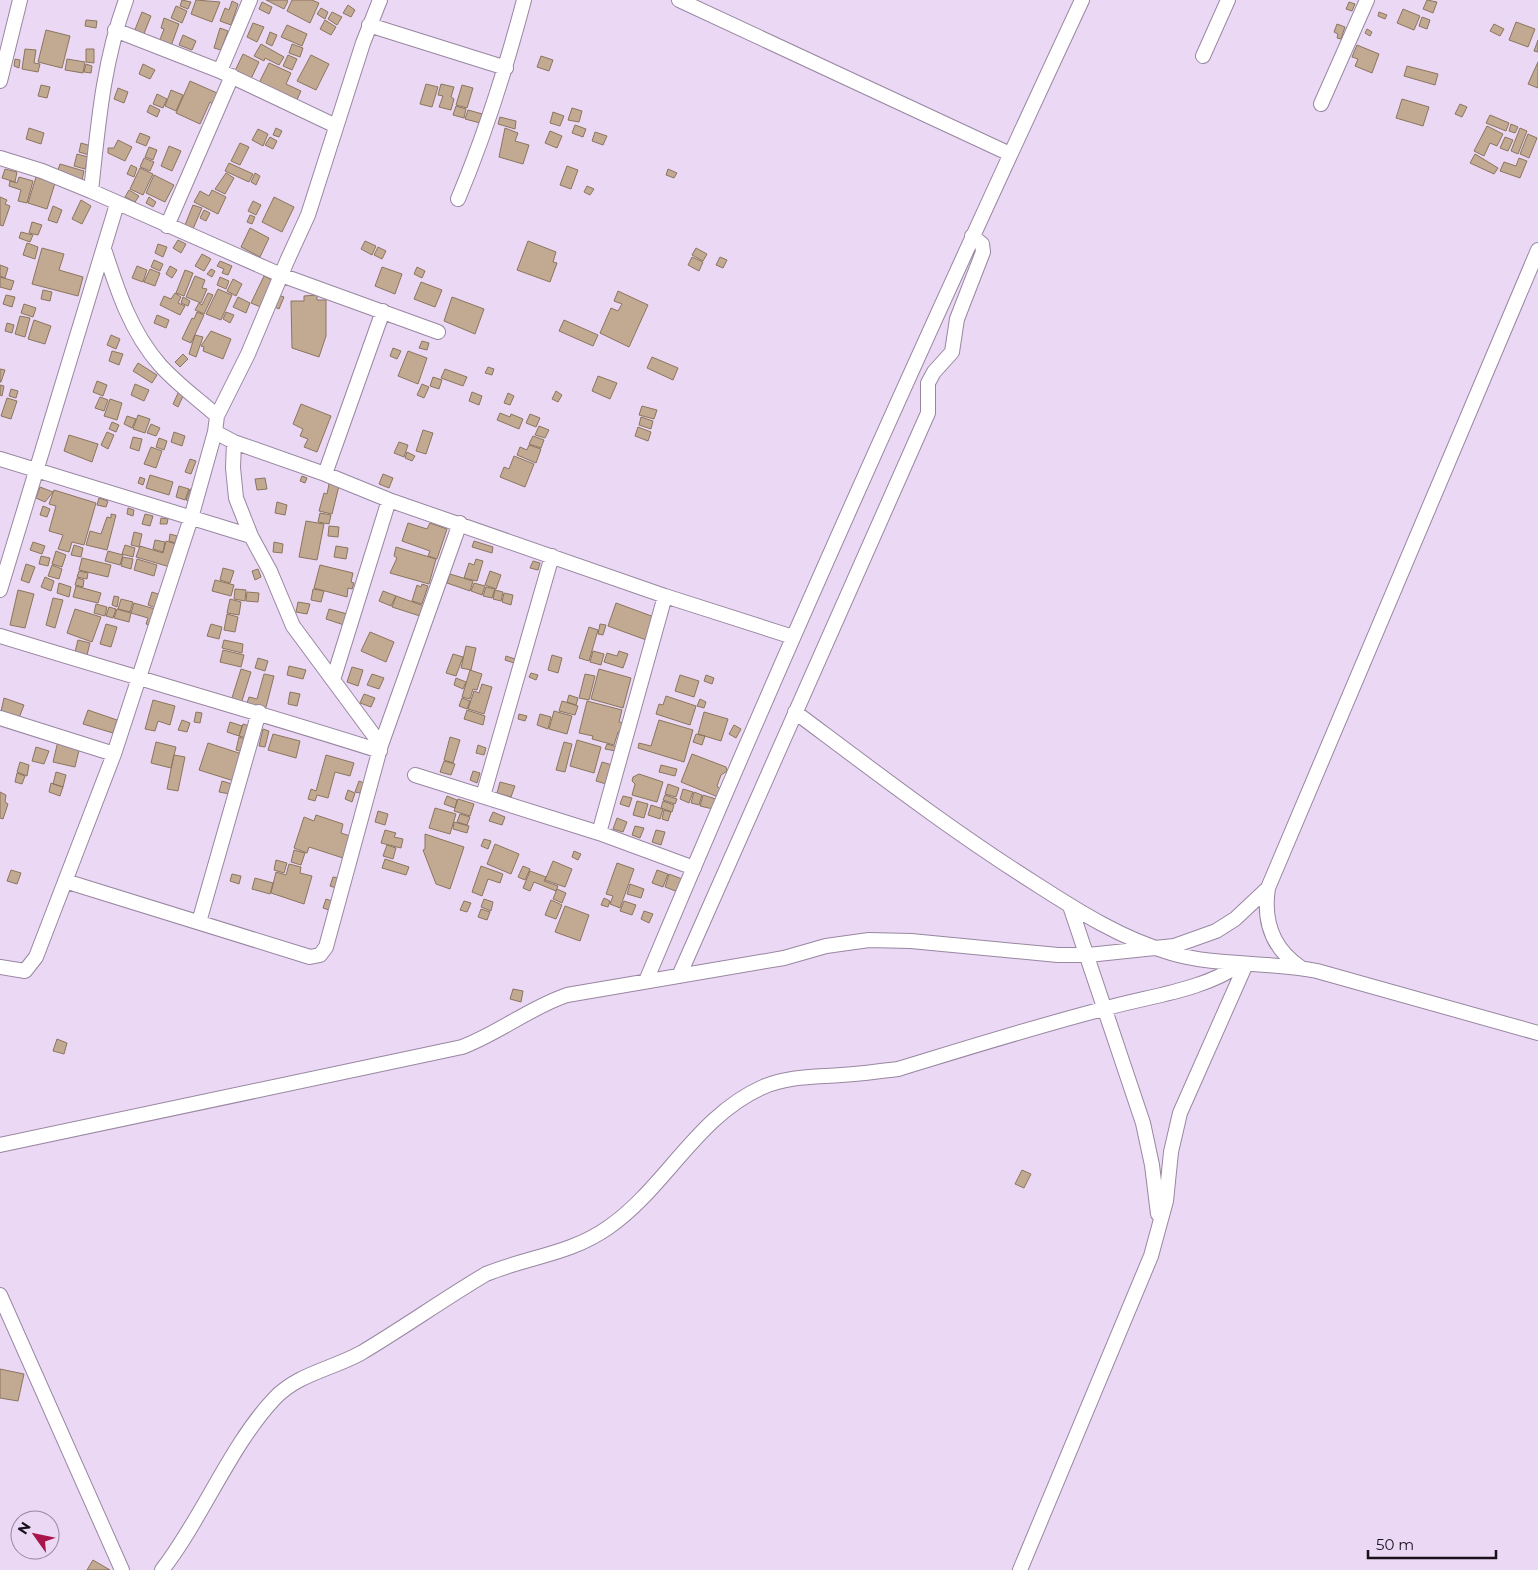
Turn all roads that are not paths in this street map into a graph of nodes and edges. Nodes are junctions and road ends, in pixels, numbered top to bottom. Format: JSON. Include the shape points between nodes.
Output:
{"nodes":[{"id":1,"x":20,"y":0,"type":"edge"},
{"id":2,"x":126,"y":0,"type":"edge"},
{"id":3,"x":250,"y":0,"type":"edge"},
{"id":4,"x":380,"y":0,"type":"edge"},
{"id":5,"x":524,"y":0,"type":"edge"},
{"id":6,"x":679,"y":0,"type":"edge"},
{"id":7,"x":1082,"y":0,"type":"edge"},
{"id":8,"x":1228,"y":0,"type":"edge"},
{"id":9,"x":1367,"y":0,"type":"edge"},
{"id":10,"x":6,"y":23,"type":"edge"},
{"id":11,"x":369,"y":25,"type":"junction"},
{"id":12,"x":115,"y":30,"type":"junction"},
{"id":13,"x":1203,"y":56,"type":"dead end"},
{"id":14,"x":506,"y":68,"type":"junction"},
{"id":15,"x":226,"y":74,"type":"junction"},
{"id":16,"x":0,"y":82,"type":"edge"},
{"id":17,"x":1321,"y":104,"type":"dead end"},
{"id":18,"x":336,"y":126,"type":"junction"},
{"id":19,"x":1010,"y":154,"type":"junction"},
{"id":20,"x":0,"y":158,"type":"edge"},
{"id":21,"x":91,"y":191,"type":"junction"},
{"id":22,"x":458,"y":199,"type":"dead end"},
{"id":23,"x":117,"y":204,"type":"junction"},
{"id":24,"x":167,"y":226,"type":"junction"},
{"id":25,"x":972,"y":236,"type":"junction"},
{"id":26,"x":1538,"y":250,"type":"edge"},
{"id":27,"x":105,"y":252,"type":"junction"},
{"id":28,"x":281,"y":274,"type":"junction"},
{"id":29,"x":383,"y":311,"type":"junction"},
{"id":30,"x":438,"y":332,"type":"dead end"},
{"id":31,"x":217,"y":416,"type":"junction"},
{"id":32,"x":215,"y":432,"type":"junction"},
{"id":33,"x":234,"y":442,"type":"junction"},
{"id":34,"x":0,"y":459,"type":"edge"},
{"id":35,"x":36,"y":470,"type":"junction"},
{"id":36,"x":325,"y":474,"type":"junction"},
{"id":37,"x":389,"y":500,"type":"junction"},
{"id":38,"x":191,"y":518,"type":"junction"},
{"id":39,"x":460,"y":523,"type":"junction"},
{"id":40,"x":251,"y":536,"type":"junction"},
{"id":41,"x":552,"y":556,"type":"junction"},
{"id":42,"x":0,"y":590,"type":"edge"},
{"id":43,"x":665,"y":596,"type":"junction"},
{"id":44,"x":0,"y":636,"type":"edge"},
{"id":45,"x":793,"y":637,"type":"junction"},
{"id":46,"x":138,"y":678,"type":"junction"},
{"id":47,"x":333,"y":680,"type":"junction"},
{"id":48,"x":260,"y":712,"type":"junction"},
{"id":49,"x":795,"y":712,"type":"junction"},
{"id":50,"x":0,"y":718,"type":"edge"},
{"id":51,"x":380,"y":748,"type":"junction"},
{"id":52,"x":114,"y":754,"type":"junction"},
{"id":53,"x":415,"y":775,"type":"dead end"},
{"id":54,"x":483,"y":796,"type":"junction"},
{"id":55,"x":599,"y":833,"type":"junction"},
{"id":56,"x":694,"y":868,"type":"junction"},
{"id":57,"x":65,"y":881,"type":"junction"},
{"id":58,"x":1268,"y":888,"type":"junction"},
{"id":59,"x":1070,"y":906,"type":"junction"},
{"id":60,"x":199,"y":922,"type":"junction"},
{"id":61,"x":1155,"y":948,"type":"junction"},
{"id":62,"x":1088,"y":955,"type":"junction"},
{"id":63,"x":1243,"y":964,"type":"junction"},
{"id":64,"x":0,"y":967,"type":"edge"},
{"id":65,"x":1301,"y":968,"type":"junction"},
{"id":66,"x":678,"y":976,"type":"junction"},
{"id":67,"x":646,"y":981,"type":"junction"},
{"id":68,"x":1105,"y":1008,"type":"junction"},
{"id":69,"x":1538,"y":1033,"type":"edge"},
{"id":70,"x":0,"y":1145,"type":"edge"},
{"id":71,"x":1160,"y":1229,"type":"junction"},
{"id":72,"x":0,"y":1295,"type":"edge"},
{"id":73,"x":122,"y":1570,"type":"edge"},
{"id":74,"x":162,"y":1570,"type":"edge"},
{"id":75,"x":1020,"y":1570,"type":"edge"}],
"edges":[{"from":1,"to":10,"type":"street"},
{"from":2,"to":12,"type":"street"},
{"from":3,"to":15,"type":"street"},
{"from":4,"to":11,"type":"street"},
{"from":5,"to":14,"type":"street"},
{"from":6,"to":19,"type":"street"},
{"from":7,"to":19,"type":"street"},
{"from":8,"to":13,"type":"street"},
{"from":9,"to":17,"type":"street"},
{"from":10,"to":16,"type":"street"},
{"from":11,"to":14,"type":"street"},
{"from":11,"to":18,"type":"street"},
{"from":12,"to":15,"type":"street"},
{"from":12,"to":21,"type":"street","via":[[103,85]]},
{"from":14,"to":22,"type":"street"},
{"from":15,"to":18,"type":"street"},
{"from":15,"to":24,"type":"street"},
{"from":18,"to":28,"type":"street","via":[[308,216]]},
{"from":19,"to":25,"type":"street"},
{"from":20,"to":21,"type":"street"},
{"from":21,"to":23,"type":"street"},
{"from":23,"to":24,"type":"street"},
{"from":23,"to":27,"type":"street"},
{"from":24,"to":28,"type":"street"},
{"from":25,"to":45,"type":"street"},
{"from":25,"to":49,"type":"street","via":[[982,244],[984,252],[957,319],[952,352],[930,378],[928,413]]},
{"from":26,"to":58,"type":"street"},
{"from":27,"to":31,"type":"street","via":[[119,296],[147,348],[171,376]]},
{"from":27,"to":35,"type":"street"},
{"from":28,"to":29,"type":"street"},
{"from":28,"to":31,"type":"street","via":[[248,354]]},
{"from":29,"to":30,"type":"street"},
{"from":29,"to":36,"type":"street"},
{"from":31,"to":32,"type":"street"},
{"from":32,"to":33,"type":"street"},
{"from":32,"to":38,"type":"street"},
{"from":33,"to":36,"type":"street"},
{"from":33,"to":40,"type":"street","via":[[236,498]]},
{"from":34,"to":35,"type":"street"},
{"from":35,"to":38,"type":"street"},
{"from":35,"to":42,"type":"street"},
{"from":36,"to":37,"type":"street"},
{"from":37,"to":39,"type":"street"},
{"from":37,"to":47,"type":"street"},
{"from":38,"to":40,"type":"street"},
{"from":38,"to":46,"type":"street"},
{"from":39,"to":41,"type":"street"},
{"from":39,"to":51,"type":"street"},
{"from":40,"to":47,"type":"street","via":[[293,626]]},
{"from":41,"to":43,"type":"street"},
{"from":41,"to":54,"type":"street"},
{"from":43,"to":45,"type":"street"},
{"from":43,"to":55,"type":"street"},
{"from":44,"to":46,"type":"street"},
{"from":45,"to":56,"type":"street"},
{"from":46,"to":48,"type":"street"},
{"from":46,"to":52,"type":"street"},
{"from":47,"to":51,"type":"street"},
{"from":48,"to":51,"type":"street"},
{"from":48,"to":60,"type":"street"},
{"from":49,"to":59,"type":"street","via":[[986,852]]},
{"from":49,"to":66,"type":"street"},
{"from":50,"to":52,"type":"street"},
{"from":51,"to":60,"type":"street","via":[[326,947],[320,955],[310,957]]},
{"from":52,"to":57,"type":"street"},
{"from":53,"to":54,"type":"street"},
{"from":54,"to":55,"type":"street"},
{"from":55,"to":56,"type":"street"},
{"from":56,"to":67,"type":"street"},
{"from":57,"to":60,"type":"street"},
{"from":57,"to":64,"type":"street","via":[[31,966],[25,971]]},
{"from":58,"to":61,"type":"street","via":[[1235,919],[1216,931],[1174,946]]},
{"from":58,"to":65,"type":"street","via":[[1266,911],[1271,934],[1283,953]]},
{"from":59,"to":61,"type":"street"},
{"from":59,"to":62,"type":"street"},
{"from":61,"to":62,"type":"street"},
{"from":61,"to":63,"type":"street","via":[[1194,958]]},
{"from":62,"to":66,"type":"street","via":[[869,940]]},
{"from":62,"to":68,"type":"street"},
{"from":63,"to":65,"type":"street"},
{"from":63,"to":68,"type":"street","via":[[1202,983]]},
{"from":63,"to":71,"type":"street","via":[[1180,1113]]},
{"from":65,"to":69,"type":"street"},
{"from":66,"to":67,"type":"street"},
{"from":67,"to":70,"type":"street","via":[[567,995],[536,1007],[493,1034],[462,1047]]},
{"from":68,"to":71,"type":"street","via":[[1148,1144]]},
{"from":68,"to":74,"type":"street","via":[[898,1068],[861,1074],[798,1077],[748,1094],[719,1114],[632,1206],[592,1238],[554,1254],[486,1274],[359,1353],[302,1378],[275,1398],[251,1428]]},
{"from":71,"to":75,"type":"street"},
{"from":72,"to":73,"type":"street"}]}
